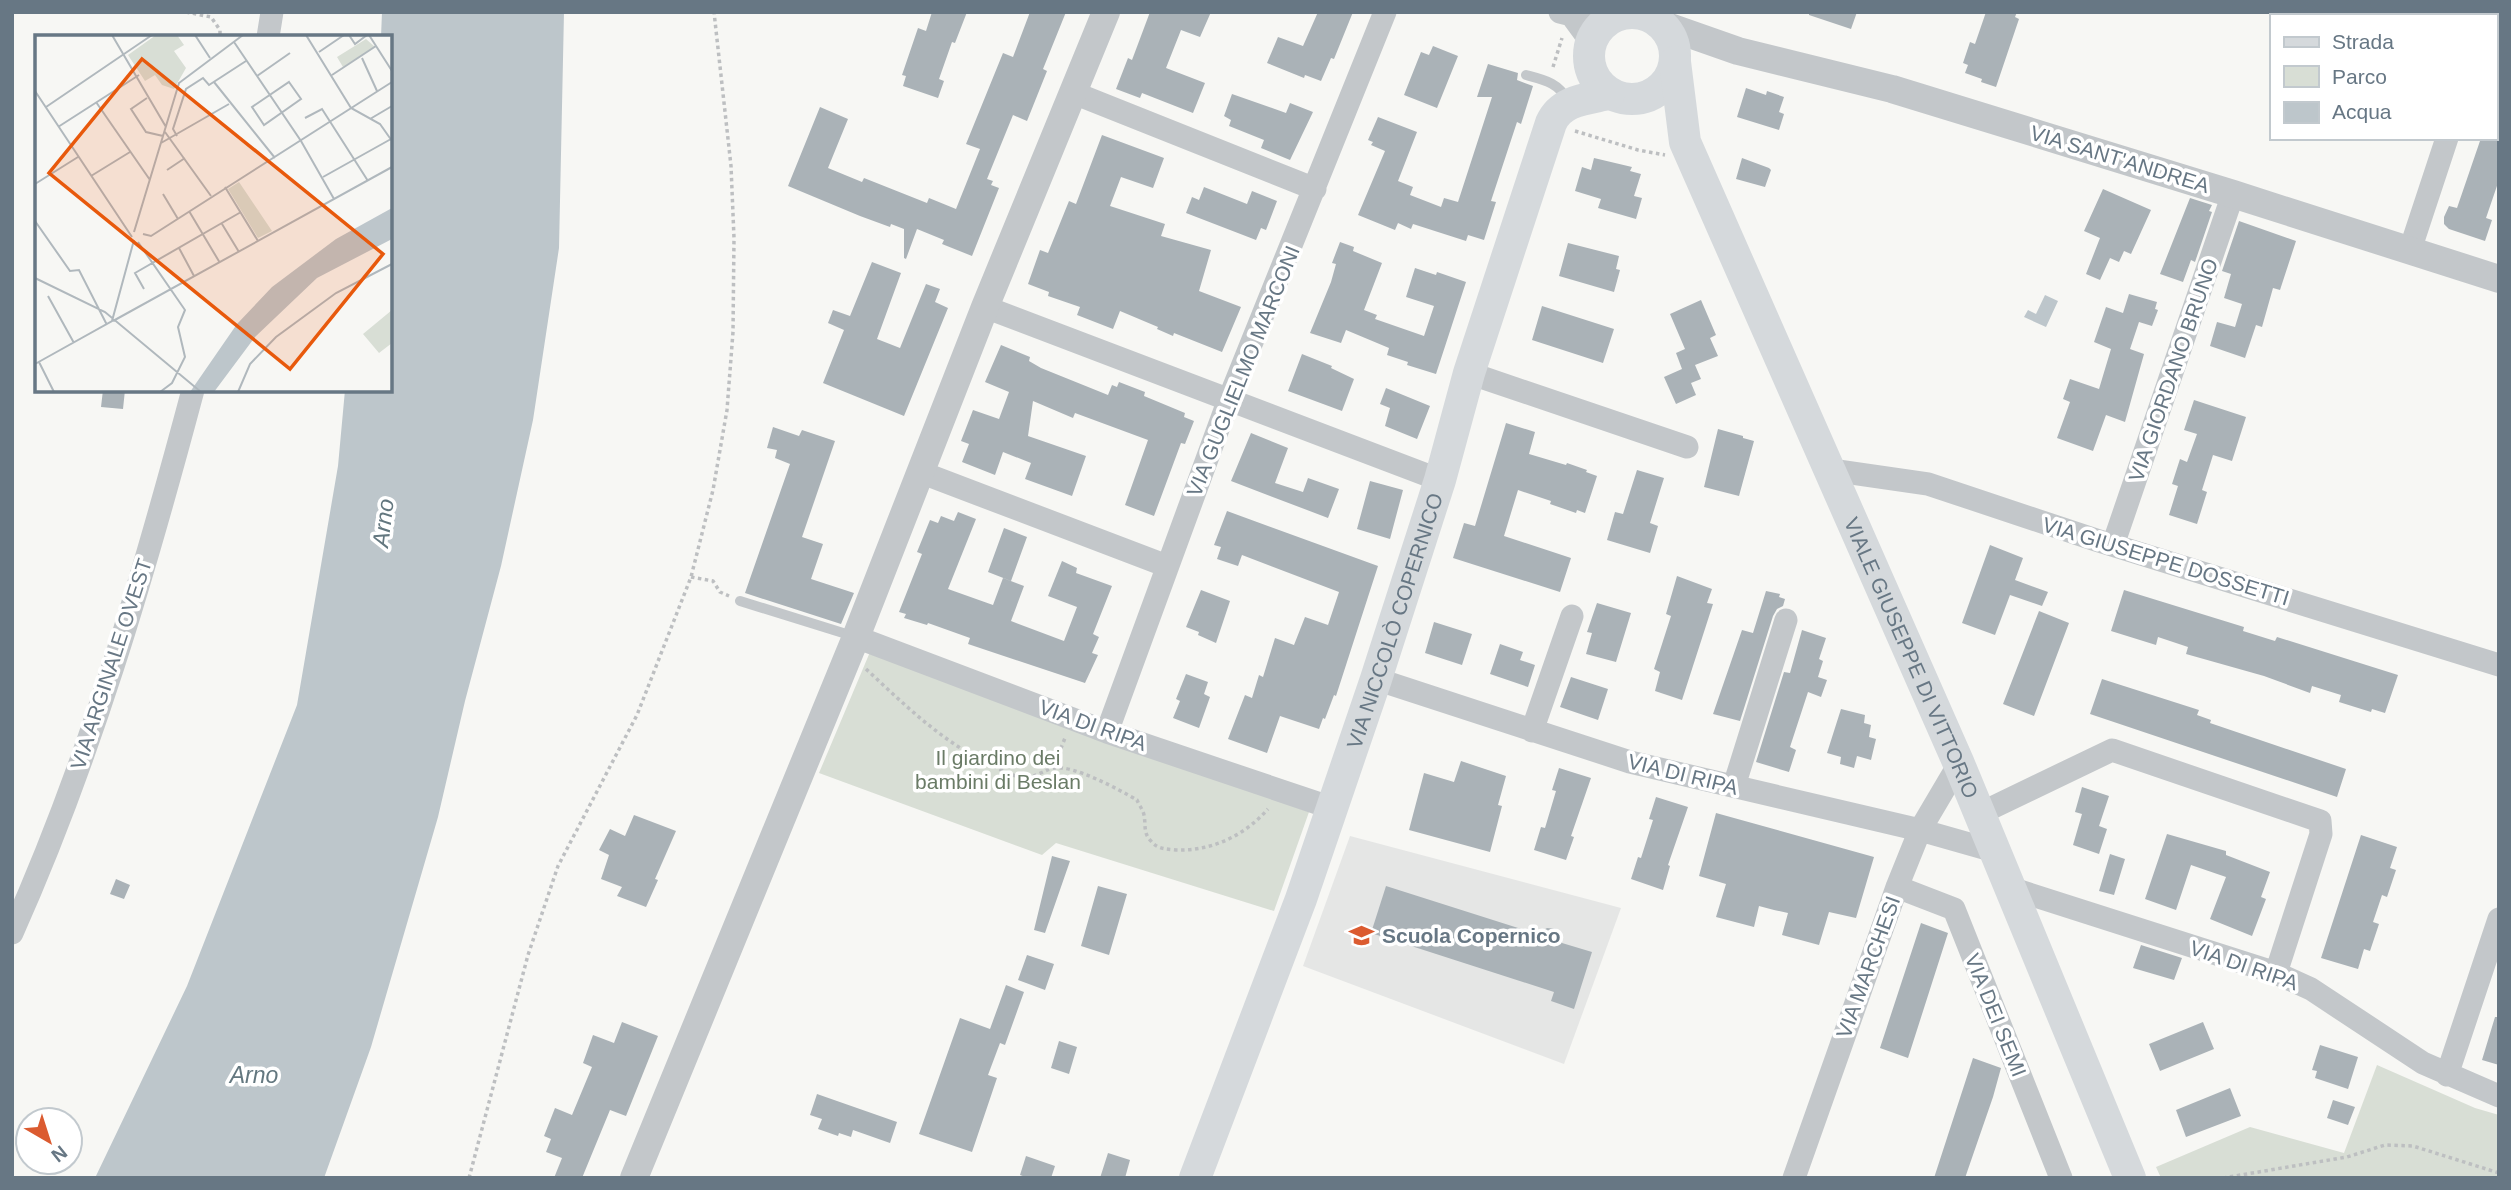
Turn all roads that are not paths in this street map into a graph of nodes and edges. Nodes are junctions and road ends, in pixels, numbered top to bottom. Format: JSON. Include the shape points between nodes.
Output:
{"nodes":[{"id":1,"x":272,"y":12,"type":"edge"},
{"id":2,"x":1106,"y":12,"type":"edge"},
{"id":3,"x":1385,"y":12,"type":"edge"},
{"id":4,"x":1566,"y":14,"type":"edge"},
{"id":5,"x":1623,"y":20,"type":"edge"},
{"id":6,"x":268,"y":35,"type":"edge"},
{"id":7,"x":1738,"y":51,"type":"junction"},
{"id":8,"x":1675,"y":62,"type":"junction"},
{"id":9,"x":1526,"y":75,"type":"dead end"},
{"id":10,"x":1074,"y":93,"type":"junction"},
{"id":11,"x":1624,"y":97,"type":"junction"},
{"id":12,"x":1572,"y":117,"type":"junction"},
{"id":13,"x":2446,"y":140,"type":"edge"},
{"id":14,"x":1677,"y":149,"type":"junction"},
{"id":15,"x":1315,"y":189,"type":"junction"},
{"id":16,"x":2234,"y":194,"type":"junction"},
{"id":17,"x":2410,"y":250,"type":"junction"},
{"id":18,"x":2499,"y":279,"type":"edge"},
{"id":19,"x":985,"y":307,"type":"junction"},
{"id":20,"x":1469,"y":373,"type":"junction"},
{"id":21,"x":192,"y":392,"type":"edge"},
{"id":22,"x":1229,"y":399,"type":"junction"},
{"id":23,"x":1688,"y":447,"type":"dead end"},
{"id":24,"x":1831,"y":470,"type":"junction"},
{"id":25,"x":920,"y":472,"type":"junction"},
{"id":26,"x":1440,"y":480,"type":"junction"},
{"id":27,"x":2113,"y":545,"type":"junction"},
{"id":28,"x":1167,"y":566,"type":"junction"},
{"id":29,"x":740,"y":601,"type":"road end"},
{"id":30,"x":1572,"y":617,"type":"dead end"},
{"id":31,"x":1786,"y":620,"type":"dead end"},
{"id":32,"x":852,"y":645,"type":"junction"},
{"id":33,"x":2499,"y":665,"type":"edge"},
{"id":34,"x":1376,"y":679,"type":"junction"},
{"id":35,"x":1532,"y":731,"type":"junction"},
{"id":36,"x":1107,"y":732,"type":"junction"},
{"id":37,"x":1959,"y":764,"type":"junction"},
{"id":38,"x":1734,"y":786,"type":"junction"},
{"id":39,"x":1332,"y":808,"type":"junction"},
{"id":40,"x":1979,"y":814,"type":"junction"},
{"id":41,"x":1920,"y":830,"type":"junction"},
{"id":42,"x":1994,"y":851,"type":"junction"},
{"id":43,"x":1897,"y":887,"type":"junction"},
{"id":44,"x":2010,"y":888,"type":"junction"},
{"id":45,"x":2499,"y":919,"type":"edge"},
{"id":46,"x":12,"y":933,"type":"edge"},
{"id":47,"x":2276,"y":973,"type":"junction"},
{"id":48,"x":2447,"y":1075,"type":"junction"},
{"id":49,"x":2499,"y":1096,"type":"edge"},
{"id":50,"x":634,"y":1178,"type":"edge"},
{"id":51,"x":1195,"y":1178,"type":"edge"},
{"id":52,"x":1794,"y":1178,"type":"edge"},
{"id":53,"x":2061,"y":1178,"type":"edge"},
{"id":54,"x":2130,"y":1178,"type":"edge"}],
"edges":[{"from":1,"to":6,"type":"street"},
{"from":2,"to":10,"type":"street"},
{"from":3,"to":15,"type":"street","name":"VIA GUGLIELMO MARCONI"},
{"from":4,"to":5,"type":"street","name":"VIA SANT'ANDREA"},
{"from":5,"to":7,"type":"street","name":"VIA SANT'ANDREA"},
{"from":5,"to":8,"type":"main road","via":[[1673,43]]},
{"from":5,"to":11,"type":"main road","via":[[1589,65],[1593,76]]},
{"from":7,"to":8,"type":"street","name":"VIA SANT'ANDREA"},
{"from":7,"to":16,"type":"street","name":"VIA SANT'ANDREA","via":[[1892,89]]},
{"from":8,"to":11,"type":"main road","via":[[1670,77],[1651,96]]},
{"from":8,"to":14,"type":"main road","name":"VIALE GIUSEPPE DI VITTORIO"},
{"from":9,"to":12,"type":"lane","via":[[1555,84],[1564,93]]},
{"from":10,"to":15,"type":"street"},
{"from":10,"to":19,"type":"street"},
{"from":11,"to":12,"type":"main road"},
{"from":11,"to":14,"type":"main road","name":"VIALE GIUSEPPE DI VITTORIO","via":[[1655,113]]},
{"from":12,"to":20,"type":"main road","name":"VIA NICCOLÒ COPERNICO","via":[[1559,111],[1551,124]]},
{"from":13,"to":17,"type":"street"},
{"from":14,"to":24,"type":"main road","name":"VIALE GIUSEPPE DI VITTORIO"},
{"from":15,"to":22,"type":"street","name":"VIA GUGLIELMO MARCONI"},
{"from":16,"to":17,"type":"street","name":"VIA SANT'ANDREA"},
{"from":16,"to":27,"type":"street","name":"VIA GIORDANO BRUNO"},
{"from":17,"to":18,"type":"street","name":"VIA SANT'ANDREA"},
{"from":19,"to":22,"type":"street"},
{"from":19,"to":25,"type":"street"},
{"from":20,"to":23,"type":"street"},
{"from":20,"to":26,"type":"main road","name":"VIA NICCOLÒ COPERNICO"},
{"from":21,"to":46,"type":"street","name":"VIA ARGINALE OVEST","via":[[99,706]]},
{"from":22,"to":26,"type":"street"},
{"from":22,"to":28,"type":"street","name":"VIA GUGLIELMO MARCONI"},
{"from":24,"to":27,"type":"street","name":"VIA GIUSEPPE DOSSETTI","via":[[1928,484]]},
{"from":24,"to":37,"type":"main road","name":"VIALE GIUSEPPE DI VITTORIO"},
{"from":25,"to":28,"type":"street"},
{"from":25,"to":32,"type":"street"},
{"from":26,"to":34,"type":"main road","name":"VIA NICCOLÒ COPERNICO"},
{"from":27,"to":33,"type":"street","name":"VIA GIUSEPPE DOSSETTI"},
{"from":28,"to":36,"type":"street","name":"VIA GUGLIELMO MARCONI"},
{"from":29,"to":32,"type":"lane"},
{"from":30,"to":35,"type":"street"},
{"from":31,"to":38,"type":"street"},
{"from":32,"to":36,"type":"street","name":"VIA DI RIPA"},
{"from":32,"to":50,"type":"street"},
{"from":34,"to":35,"type":"street","name":"VIA DI RIPA"},
{"from":34,"to":39,"type":"main road","name":"VIA NICCOLÒ COPERNICO"},
{"from":35,"to":38,"type":"street","name":"VIA DI RIPA","via":[[1630,762]]},
{"from":36,"to":39,"type":"street","name":"VIA DI RIPA"},
{"from":37,"to":40,"type":"main road","name":"VIALE GIUSEPPE DI VITTORIO"},
{"from":37,"to":41,"type":"street","name":"VIA MARCHESI"},
{"from":38,"to":41,"type":"street","name":"VIA DI RIPA"},
{"from":39,"to":51,"type":"main road","name":"VIA NICCOLÒ COPERNICO"},
{"from":40,"to":42,"type":"main road","name":"VIALE GIUSEPPE DI VITTORIO"},
{"from":40,"to":47,"type":"street","via":[[2112,750],[2319,821],[2321,834]]},
{"from":41,"to":42,"type":"street","name":"VIA DI RIPA"},
{"from":41,"to":43,"type":"street","name":"VIA MARCHESI"},
{"from":42,"to":44,"type":"main road","name":"VIALE GIUSEPPE DI VITTORIO"},
{"from":43,"to":52,"type":"street","name":"VIA MARCHESI"},
{"from":43,"to":53,"type":"street","name":"VIA DEI SEMI","via":[[1954,909]]},
{"from":44,"to":47,"type":"street","name":"VIA DI RIPA"},
{"from":44,"to":54,"type":"main road","name":"VIALE GIUSEPPE DI VITTORIO"},
{"from":45,"to":48,"type":"street"},
{"from":47,"to":48,"type":"street","name":"VIA DI RIPA","via":[[2311,989]]},
{"from":48,"to":49,"type":"street","name":"VIA DI RIPA"}]}
